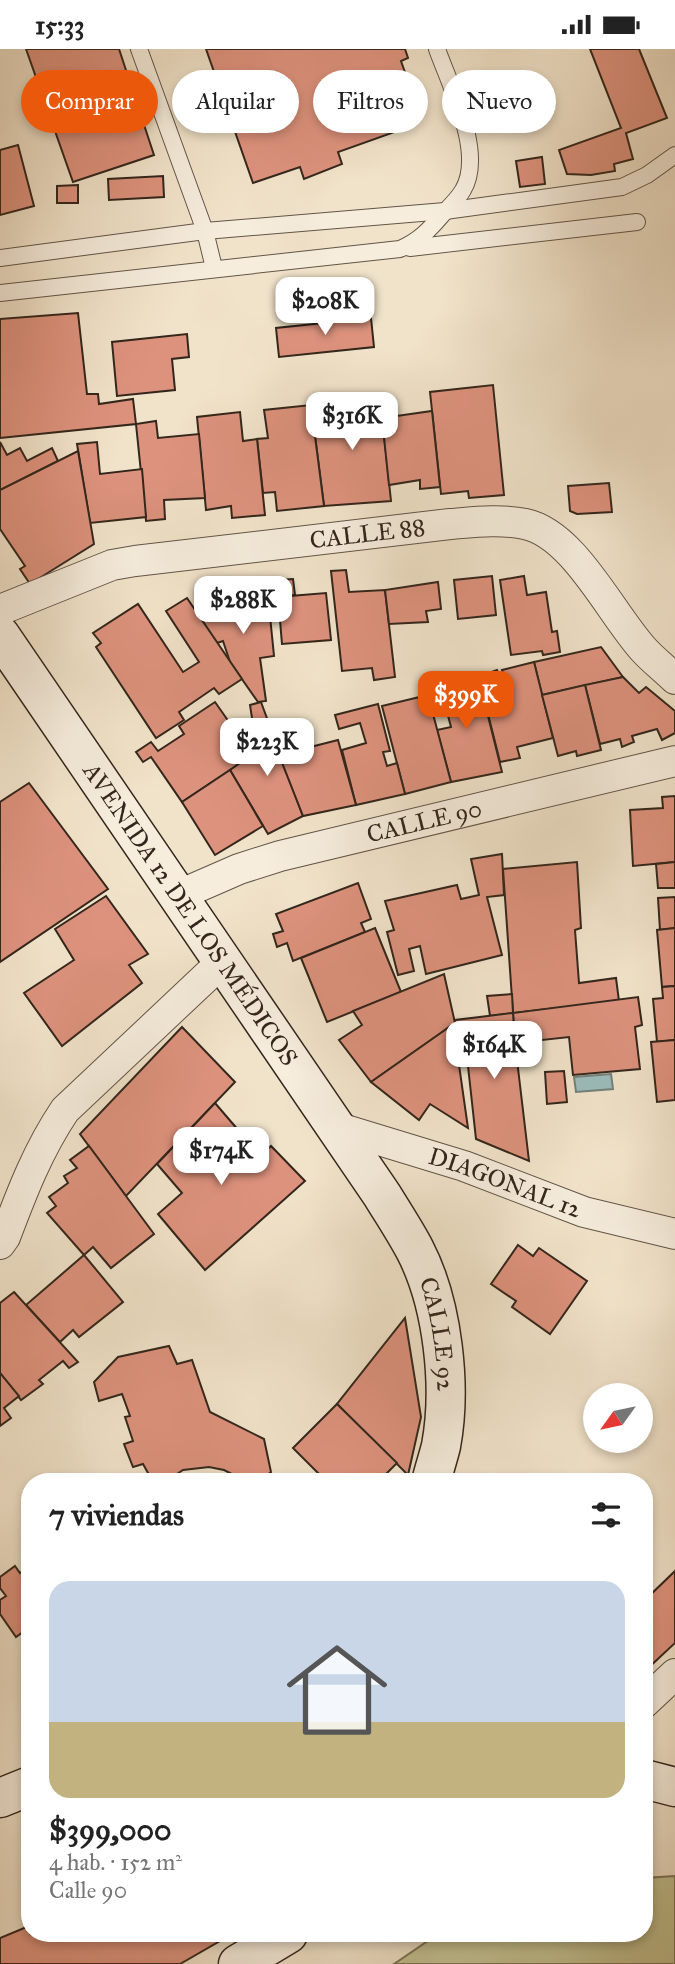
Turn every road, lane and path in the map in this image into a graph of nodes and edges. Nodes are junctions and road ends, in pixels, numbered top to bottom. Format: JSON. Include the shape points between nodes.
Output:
{"nodes":[{"id":1,"x":139,"y":49,"type":"edge"},
{"id":2,"x":437,"y":49,"type":"edge"},
{"id":3,"x":675,"y":155,"type":"edge"},
{"id":4,"x":445,"y":211,"type":"junction"},
{"id":5,"x":637,"y":222,"type":"dead end"},
{"id":6,"x":205,"y":232,"type":"junction"},
{"id":7,"x":400,"y":249,"type":"junction"},
{"id":8,"x":0,"y":258,"type":"edge"},
{"id":9,"x":214,"y":268,"type":"junction"},
{"id":10,"x":0,"y":293,"type":"edge"},
{"id":11,"x":0,"y":610,"type":"edge"},
{"id":12,"x":5,"y":654,"type":"edge"},
{"id":13,"x":675,"y":679,"type":"edge"},
{"id":14,"x":675,"y":761,"type":"edge"},
{"id":15,"x":177,"y":896,"type":"junction"},
{"id":16,"x":222,"y":962,"type":"junction"},
{"id":17,"x":336,"y":1127,"type":"junction"},
{"id":18,"x":382,"y":1195,"type":"joint"},
{"id":19,"x":675,"y":1234,"type":"edge"},
{"id":20,"x":0,"y":1244,"type":"edge"},
{"id":21,"x":433,"y":1473,"type":"edge"},
{"id":22,"x":675,"y":1674,"type":"edge"},
{"id":23,"x":653,"y":1695,"type":"edge"},
{"id":24,"x":653,"y":1781,"type":"edge"},
{"id":25,"x":675,"y":1787,"type":"edge"},
{"id":26,"x":21,"y":1790,"type":"edge"},
{"id":27,"x":0,"y":1798,"type":"edge"},
{"id":28,"x":275,"y":1942,"type":"edge"},
{"id":29,"x":238,"y":1964,"type":"edge"}],
"edges":[{"from":1,"to":6,"type":"lane"},
{"from":2,"to":4,"type":"lane","via":[[471,152],[464,190]]},
{"from":3,"to":4,"type":"lane","via":[[622,187]]},
{"from":4,"to":6,"type":"lane"},
{"from":4,"to":7,"type":"lane","via":[[424,236]]},
{"from":5,"to":7,"type":"lane"},
{"from":6,"to":8,"type":"lane"},
{"from":6,"to":9,"type":"lane"},
{"from":7,"to":9,"type":"lane"},
{"from":9,"to":10,"type":"lane"},
{"from":11,"to":13,"type":"street","name":"CALLE 88","via":[[112,565],[135,561],[450,524],[526,524],[550,534],[569,552],[643,649]]},
{"from":12,"to":15,"type":"main road","name":"AVENIDA 12 DE LOS MÉDICOS"},
{"from":14,"to":15,"type":"street","name":"CALLE 90","via":[[280,856]]},
{"from":15,"to":16,"type":"main road","name":"AVENIDA 12 DE LOS MÉDICOS"},
{"from":16,"to":17,"type":"main road","name":"AVENIDA 12 DE LOS MÉDICOS"},
{"from":16,"to":20,"type":"street","via":[[65,1110],[46,1138]]},
{"from":17,"to":18,"type":"main road","name":"AVENIDA 12 DE LOS MÉDICOS"},
{"from":17,"to":19,"type":"street","name":"DIAGONAL 12","via":[[464,1166],[584,1212]]},
{"from":18,"to":21,"type":"main road","name":"CALLE 92","via":[[416,1252],[441,1338],[444,1410]]},
{"from":22,"to":23,"type":"street"},
{"from":24,"to":25,"type":"main road"},
{"from":26,"to":27,"type":"main road"},
{"from":28,"to":29,"type":"main road"}]}
